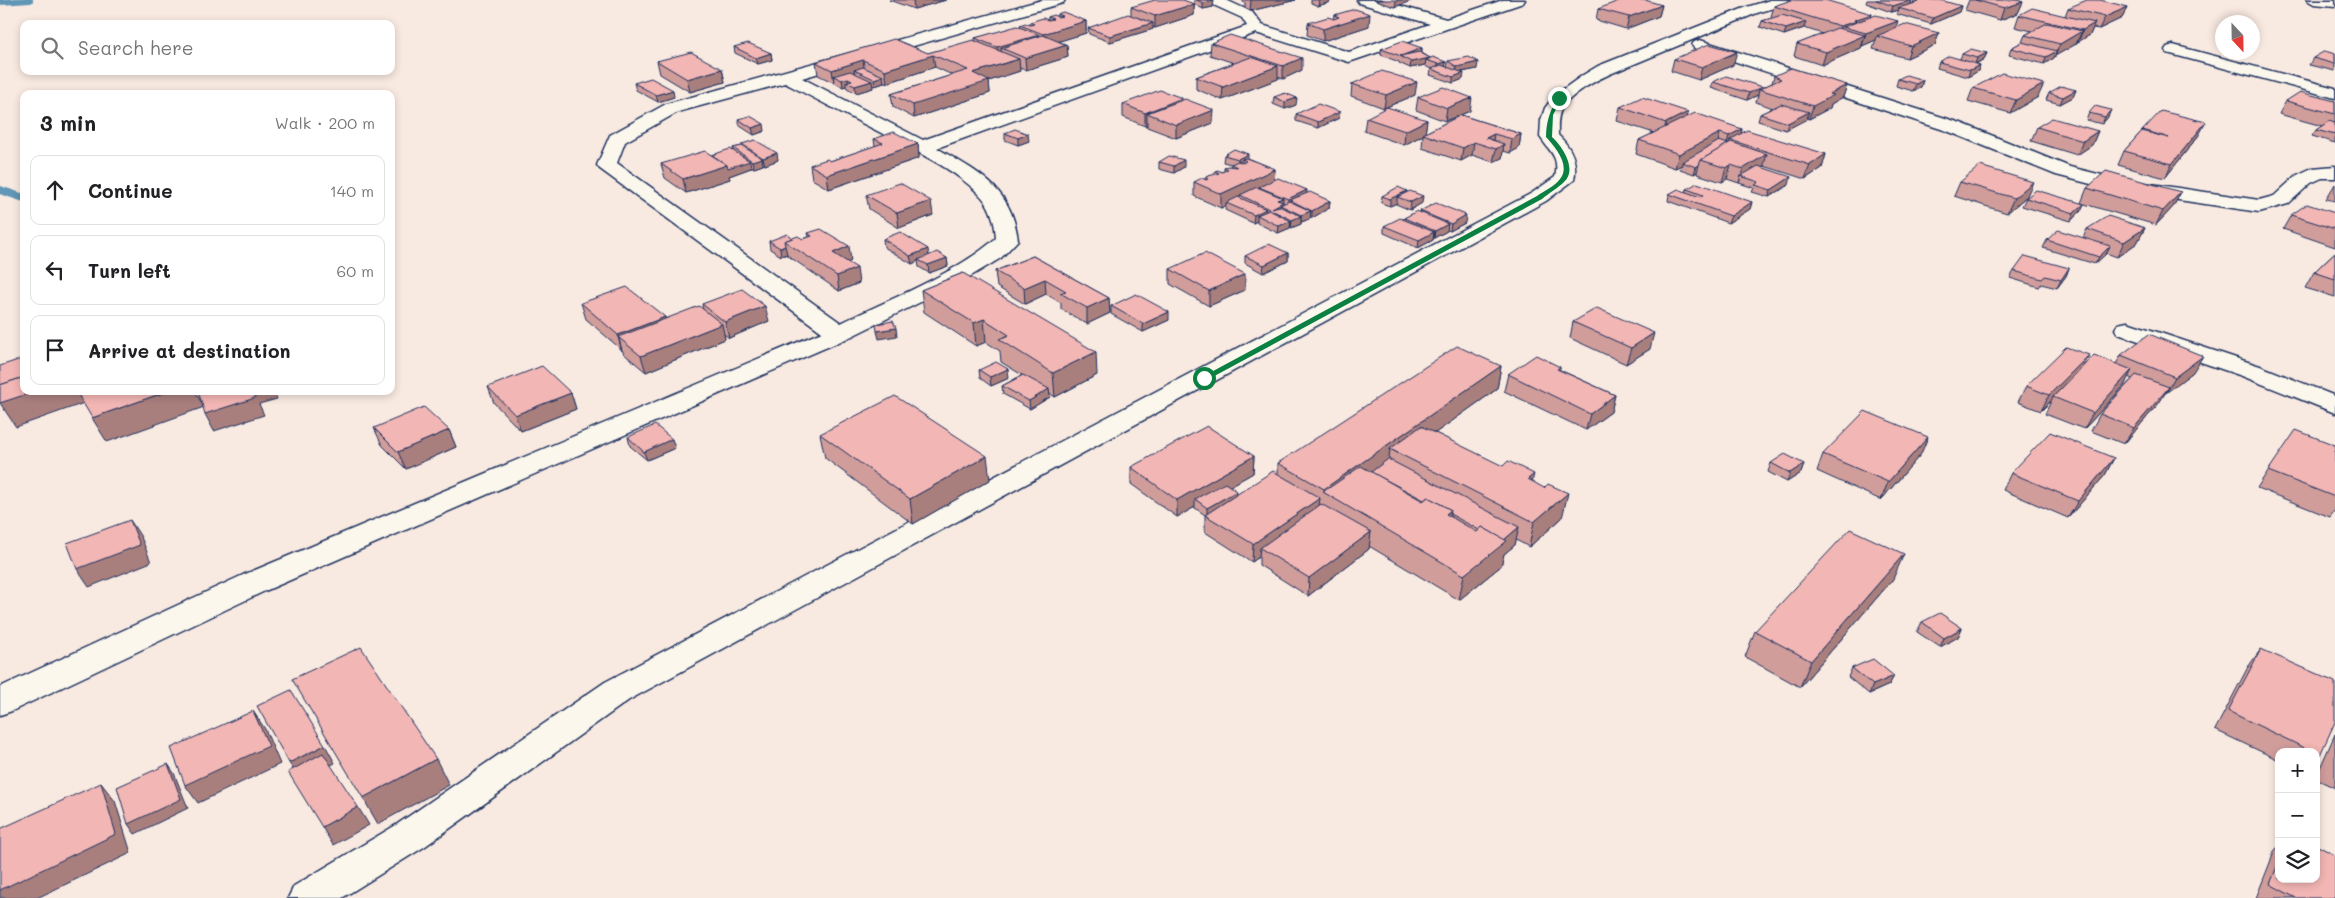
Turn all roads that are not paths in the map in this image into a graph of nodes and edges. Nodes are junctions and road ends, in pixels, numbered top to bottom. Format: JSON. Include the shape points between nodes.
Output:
{"nodes":[{"id":1,"x":1058,"y":0,"type":"edge"},
{"id":2,"x":1214,"y":0,"type":"edge"},
{"id":3,"x":1364,"y":0,"type":"edge"},
{"id":4,"x":1518,"y":0,"type":"edge"},
{"id":5,"x":1786,"y":0,"type":"edge"},
{"id":6,"x":2314,"y":0,"type":"edge"},
{"id":7,"x":2335,"y":2,"type":"edge"},
{"id":8,"x":1446,"y":24,"type":"junction"},
{"id":9,"x":1256,"y":28,"type":"junction"},
{"id":10,"x":1682,"y":40,"type":"junction"},
{"id":11,"x":2173,"y":50,"type":"dead end"},
{"id":12,"x":787,"y":77,"type":"junction"},
{"id":13,"x":2335,"y":93,"type":"edge"},
{"id":14,"x":922,"y":147,"type":"junction"},
{"id":15,"x":2335,"y":172,"type":"edge"},
{"id":16,"x":2127,"y":329,"type":"dead end"},
{"id":17,"x":839,"y":333,"type":"junction"},
{"id":18,"x":2335,"y":405,"type":"edge"},
{"id":19,"x":0,"y":702,"type":"edge"},
{"id":20,"x":308,"y":898,"type":"edge"}],
"edges":[{"from":1,"to":12,"type":"street"},
{"from":2,"to":9,"type":"street","via":[[1247,15]]},
{"from":3,"to":8,"type":"street"},
{"from":4,"to":8,"type":"street"},
{"from":5,"to":10,"type":"street","via":[[1752,10]]},
{"from":6,"to":7,"type":"street"},
{"from":8,"to":9,"type":"street","via":[[1349,57]]},
{"from":9,"to":14,"type":"street"},
{"from":10,"to":15,"type":"street","via":[[1954,127],[2063,171],[2118,185],[2259,206],[2282,200],[2304,178],[2319,172]]},
{"from":10,"to":20,"type":"street","via":[[1589,77],[1559,98],[1551,115],[1549,137],[1559,146],[1567,167],[1564,180],[1540,198],[617,691],[410,836]]},
{"from":11,"to":13,"type":"street"},
{"from":12,"to":14,"type":"street"},
{"from":12,"to":17,"type":"street","via":[[672,108],[616,138],[607,166]]},
{"from":14,"to":17,"type":"street","via":[[966,173],[987,190],[1005,222],[1007,240],[993,253],[953,277]]},
{"from":16,"to":18,"type":"street","via":[[2251,371]]},
{"from":17,"to":19,"type":"street","via":[[254,583]]}]}
